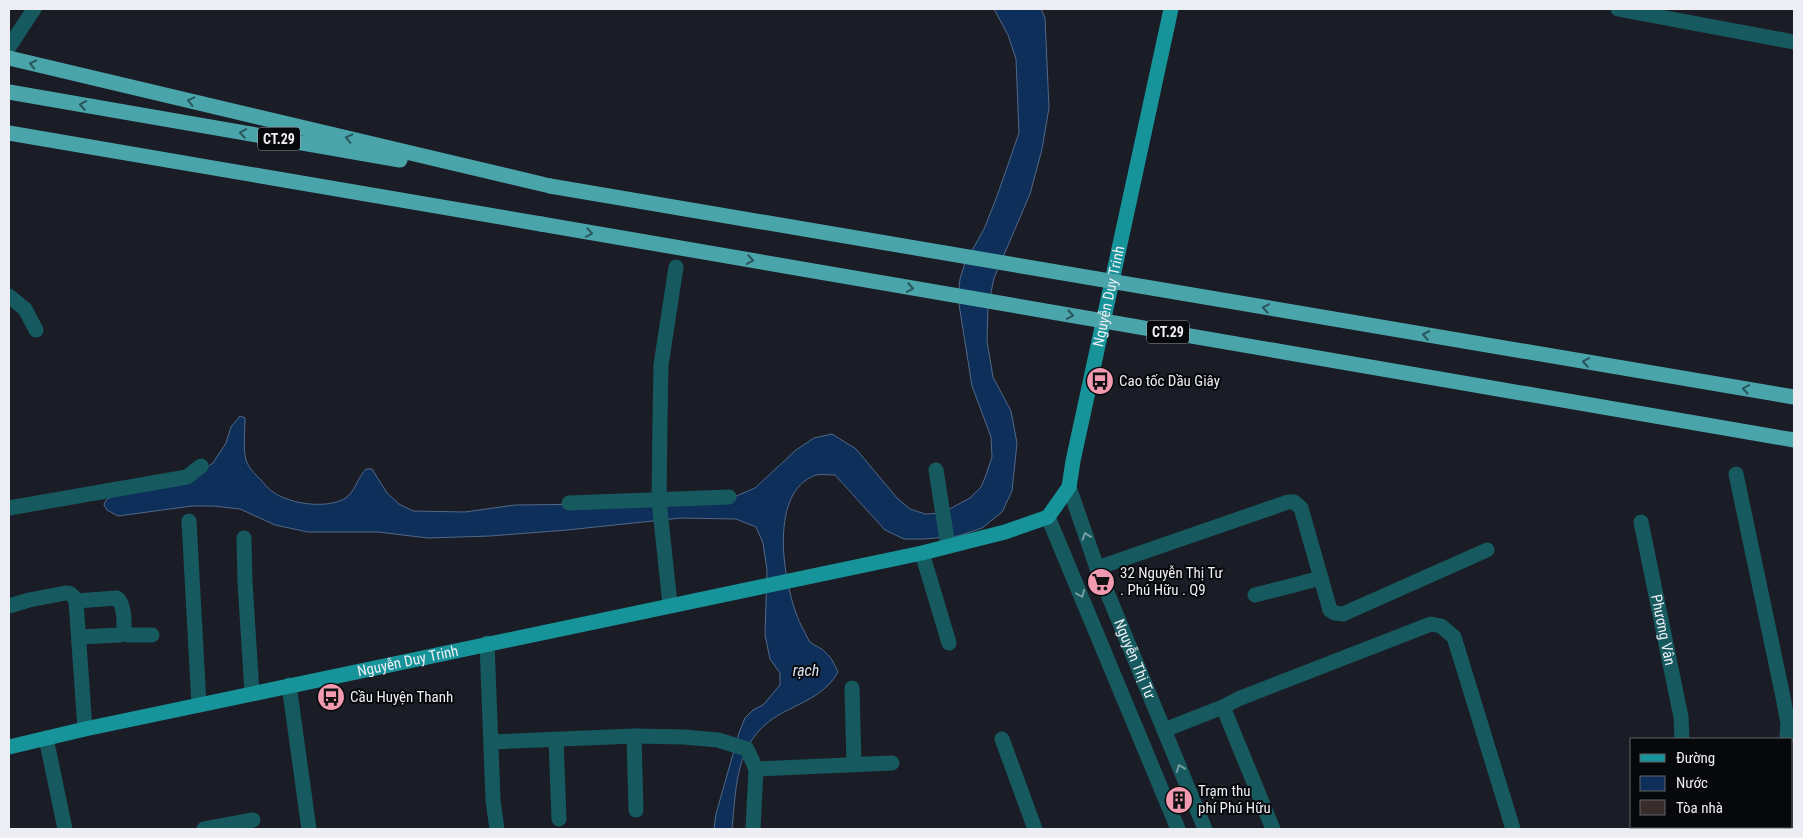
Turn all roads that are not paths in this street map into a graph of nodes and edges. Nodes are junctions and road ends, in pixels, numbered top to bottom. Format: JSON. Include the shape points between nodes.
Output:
{"nodes":[{"id":1,"x":34,"y":9,"type":"edge"},
{"id":2,"x":1171,"y":9,"type":"edge"},
{"id":3,"x":1618,"y":9,"type":"edge"},
{"id":4,"x":1685,"y":15,"type":"edge"},
{"id":5,"x":14,"y":31,"type":"edge"},
{"id":6,"x":1794,"y":42,"type":"edge"},
{"id":7,"x":9,"y":47,"type":"edge"},
{"id":8,"x":9,"y":58,"type":"edge"},
{"id":9,"x":9,"y":92,"type":"edge"},
{"id":10,"x":9,"y":133,"type":"edge"},
{"id":11,"x":9,"y":142,"type":"edge"},
{"id":12,"x":550,"y":186,"type":"junction"},
{"id":13,"x":542,"y":224,"type":"junction"},
{"id":14,"x":676,"y":267,"type":"dead end"},
{"id":15,"x":9,"y":296,"type":"edge"},
{"id":16,"x":36,"y":330,"type":"dead end"},
{"id":17,"x":1794,"y":397,"type":"edge"},
{"id":18,"x":1794,"y":440,"type":"edge"},
{"id":19,"x":201,"y":466,"type":"dead end"},
{"id":20,"x":936,"y":470,"type":"dead end"},
{"id":21,"x":1736,"y":474,"type":"dead end"},
{"id":22,"x":1069,"y":487,"type":"junction"},
{"id":23,"x":729,"y":497,"type":"dead end"},
{"id":24,"x":659,"y":500,"type":"junction"},
{"id":25,"x":569,"y":503,"type":"dead end"},
{"id":26,"x":9,"y":508,"type":"edge"},
{"id":27,"x":1048,"y":517,"type":"junction"},
{"id":28,"x":189,"y":521,"type":"dead end"},
{"id":29,"x":1641,"y":522,"type":"dead end"},
{"id":30,"x":244,"y":538,"type":"dead end"},
{"id":31,"x":948,"y":546,"type":"junction"},
{"id":32,"x":1487,"y":550,"type":"dead end"},
{"id":33,"x":922,"y":552,"type":"junction"},
{"id":34,"x":1097,"y":568,"type":"junction"},
{"id":35,"x":1321,"y":578,"type":"junction"},
{"id":36,"x":1255,"y":595,"type":"dead end"},
{"id":37,"x":76,"y":601,"type":"junction"},
{"id":38,"x":670,"y":604,"type":"junction"},
{"id":39,"x":9,"y":606,"type":"edge"},
{"id":40,"x":124,"y":632,"type":"junction"},
{"id":41,"x":152,"y":634,"type":"dead end"},
{"id":42,"x":78,"y":637,"type":"junction"},
{"id":43,"x":487,"y":643,"type":"junction"},
{"id":44,"x":949,"y":643,"type":"dead end"},
{"id":45,"x":289,"y":685,"type":"junction"},
{"id":46,"x":1788,"y":687,"type":"edge"},
{"id":47,"x":852,"y":688,"type":"dead end"},
{"id":48,"x":252,"y":693,"type":"junction"},
{"id":49,"x":199,"y":705,"type":"junction"},
{"id":50,"x":1224,"y":707,"type":"junction"},
{"id":51,"x":86,"y":729,"type":"junction"},
{"id":52,"x":1164,"y":730,"type":"junction"},
{"id":53,"x":634,"y":736,"type":"junction"},
{"id":54,"x":1789,"y":737,"type":"edge"},
{"id":55,"x":46,"y":738,"type":"junction"},
{"id":56,"x":1682,"y":738,"type":"edge"},
{"id":57,"x":556,"y":739,"type":"junction"},
{"id":58,"x":1002,"y":739,"type":"dead end"},
{"id":59,"x":492,"y":742,"type":"junction"},
{"id":60,"x":9,"y":748,"type":"edge"},
{"id":61,"x":892,"y":763,"type":"dead end"},
{"id":62,"x":854,"y":764,"type":"junction"},
{"id":63,"x":756,"y":769,"type":"junction"},
{"id":64,"x":636,"y":810,"type":"dead end"},
{"id":65,"x":559,"y":818,"type":"dead end"},
{"id":66,"x":253,"y":820,"type":"dead end"},
{"id":67,"x":1172,"y":828,"type":"edge"},
{"id":68,"x":65,"y":829,"type":"edge"},
{"id":69,"x":204,"y":829,"type":"edge"},
{"id":70,"x":309,"y":829,"type":"edge"},
{"id":71,"x":497,"y":829,"type":"edge"},
{"id":72,"x":753,"y":829,"type":"edge"},
{"id":73,"x":1035,"y":829,"type":"edge"},
{"id":74,"x":1205,"y":829,"type":"edge"},
{"id":75,"x":1273,"y":829,"type":"edge"},
{"id":76,"x":1513,"y":829,"type":"edge"}],
"edges":[{"from":1,"to":5,"type":"street"},
{"from":2,"to":22,"type":"main road","name":"Nguyễn Duy Trinh"},
{"from":3,"to":4,"type":"street"},
{"from":4,"to":6,"type":"street"},
{"from":5,"to":7,"type":"street"},
{"from":12,"to":8,"type":"highway","one_way":true},
{"from":12,"to":9,"type":"highway","number":"CT.29","one_way":true},
{"from":10,"to":13,"type":"highway","number":"CT.29"},
{"from":11,"to":13,"type":"highway"},
{"from":17,"to":12,"type":"highway","number":"CT.29","one_way":true,"bridge":true},
{"from":13,"to":18,"type":"highway","number":"CT.29","one_way":true,"bridge":true},
{"from":14,"to":24,"type":"street","via":[[661,365]]},
{"from":15,"to":16,"type":"street","via":[[25,309]]},
{"from":19,"to":26,"type":"street","via":[[187,476]]},
{"from":20,"to":31,"type":"street"},
{"from":21,"to":46,"type":"street"},
{"from":22,"to":27,"type":"main road","name":"Nguyễn Duy Trinh"},
{"from":34,"to":22,"type":"street","name":"Nguyễn Thị Tư","one_way":true},
{"from":23,"to":24,"type":"street"},
{"from":24,"to":25,"type":"street"},
{"from":24,"to":38,"type":"street"},
{"from":27,"to":31,"type":"main road"},
{"from":27,"to":67,"type":"street","name":"Nguyễn Thị Tư","one_way":true},
{"from":28,"to":49,"type":"street"},
{"from":29,"to":56,"type":"street","name":"Phương Vân","via":[[1681,718]]},
{"from":30,"to":48,"type":"street"},
{"from":31,"to":33,"type":"main road"},
{"from":32,"to":35,"type":"street","via":[[1343,614],[1330,610]]},
{"from":33,"to":38,"type":"main road","name":"Nguyễn Duy Trinh"},
{"from":33,"to":44,"type":"street"},
{"from":34,"to":35,"type":"street","via":[[1294,502],[1301,508]]},
{"from":34,"to":52,"type":"street","name":"Nguyễn Thị Tư"},
{"from":35,"to":36,"type":"street"},
{"from":37,"to":39,"type":"street","via":[[66,593]]},
{"from":37,"to":40,"type":"street","via":[[120,599]]},
{"from":37,"to":42,"type":"street"},
{"from":38,"to":43,"type":"main road","name":"Nguyễn Duy Trinh"},
{"from":40,"to":41,"type":"street"},
{"from":40,"to":42,"type":"street","via":[[120,635]]},
{"from":42,"to":51,"type":"street"},
{"from":43,"to":45,"type":"main road","name":"Nguyễn Duy Trinh"},
{"from":43,"to":59,"type":"street"},
{"from":45,"to":48,"type":"main road","name":"Nguyễn Duy Trinh"},
{"from":45,"to":70,"type":"street"},
{"from":46,"to":54,"type":"street"},
{"from":47,"to":62,"type":"street"},
{"from":48,"to":49,"type":"main road","name":"Nguyễn Duy Trinh"},
{"from":49,"to":51,"type":"main road","name":"Nguyễn Duy Trinh"},
{"from":50,"to":52,"type":"street"},
{"from":50,"to":75,"type":"street"},
{"from":50,"to":76,"type":"street","via":[[1431,624],[1442,626],[1454,637]]},
{"from":51,"to":55,"type":"main road","name":"Nguyễn Duy Trinh"},
{"from":74,"to":52,"type":"street","name":"Nguyễn Thị Tư","one_way":true},
{"from":53,"to":57,"type":"street"},
{"from":53,"to":63,"type":"street","via":[[718,740],[748,749]]},
{"from":53,"to":64,"type":"street"},
{"from":55,"to":60,"type":"main road","name":"Nguyễn Duy Trinh"},
{"from":55,"to":68,"type":"street"},
{"from":57,"to":59,"type":"street"},
{"from":57,"to":65,"type":"street"},
{"from":58,"to":73,"type":"street"},
{"from":59,"to":71,"type":"street"},
{"from":61,"to":62,"type":"street"},
{"from":62,"to":63,"type":"street"},
{"from":63,"to":72,"type":"street"},
{"from":66,"to":69,"type":"street"}]}
